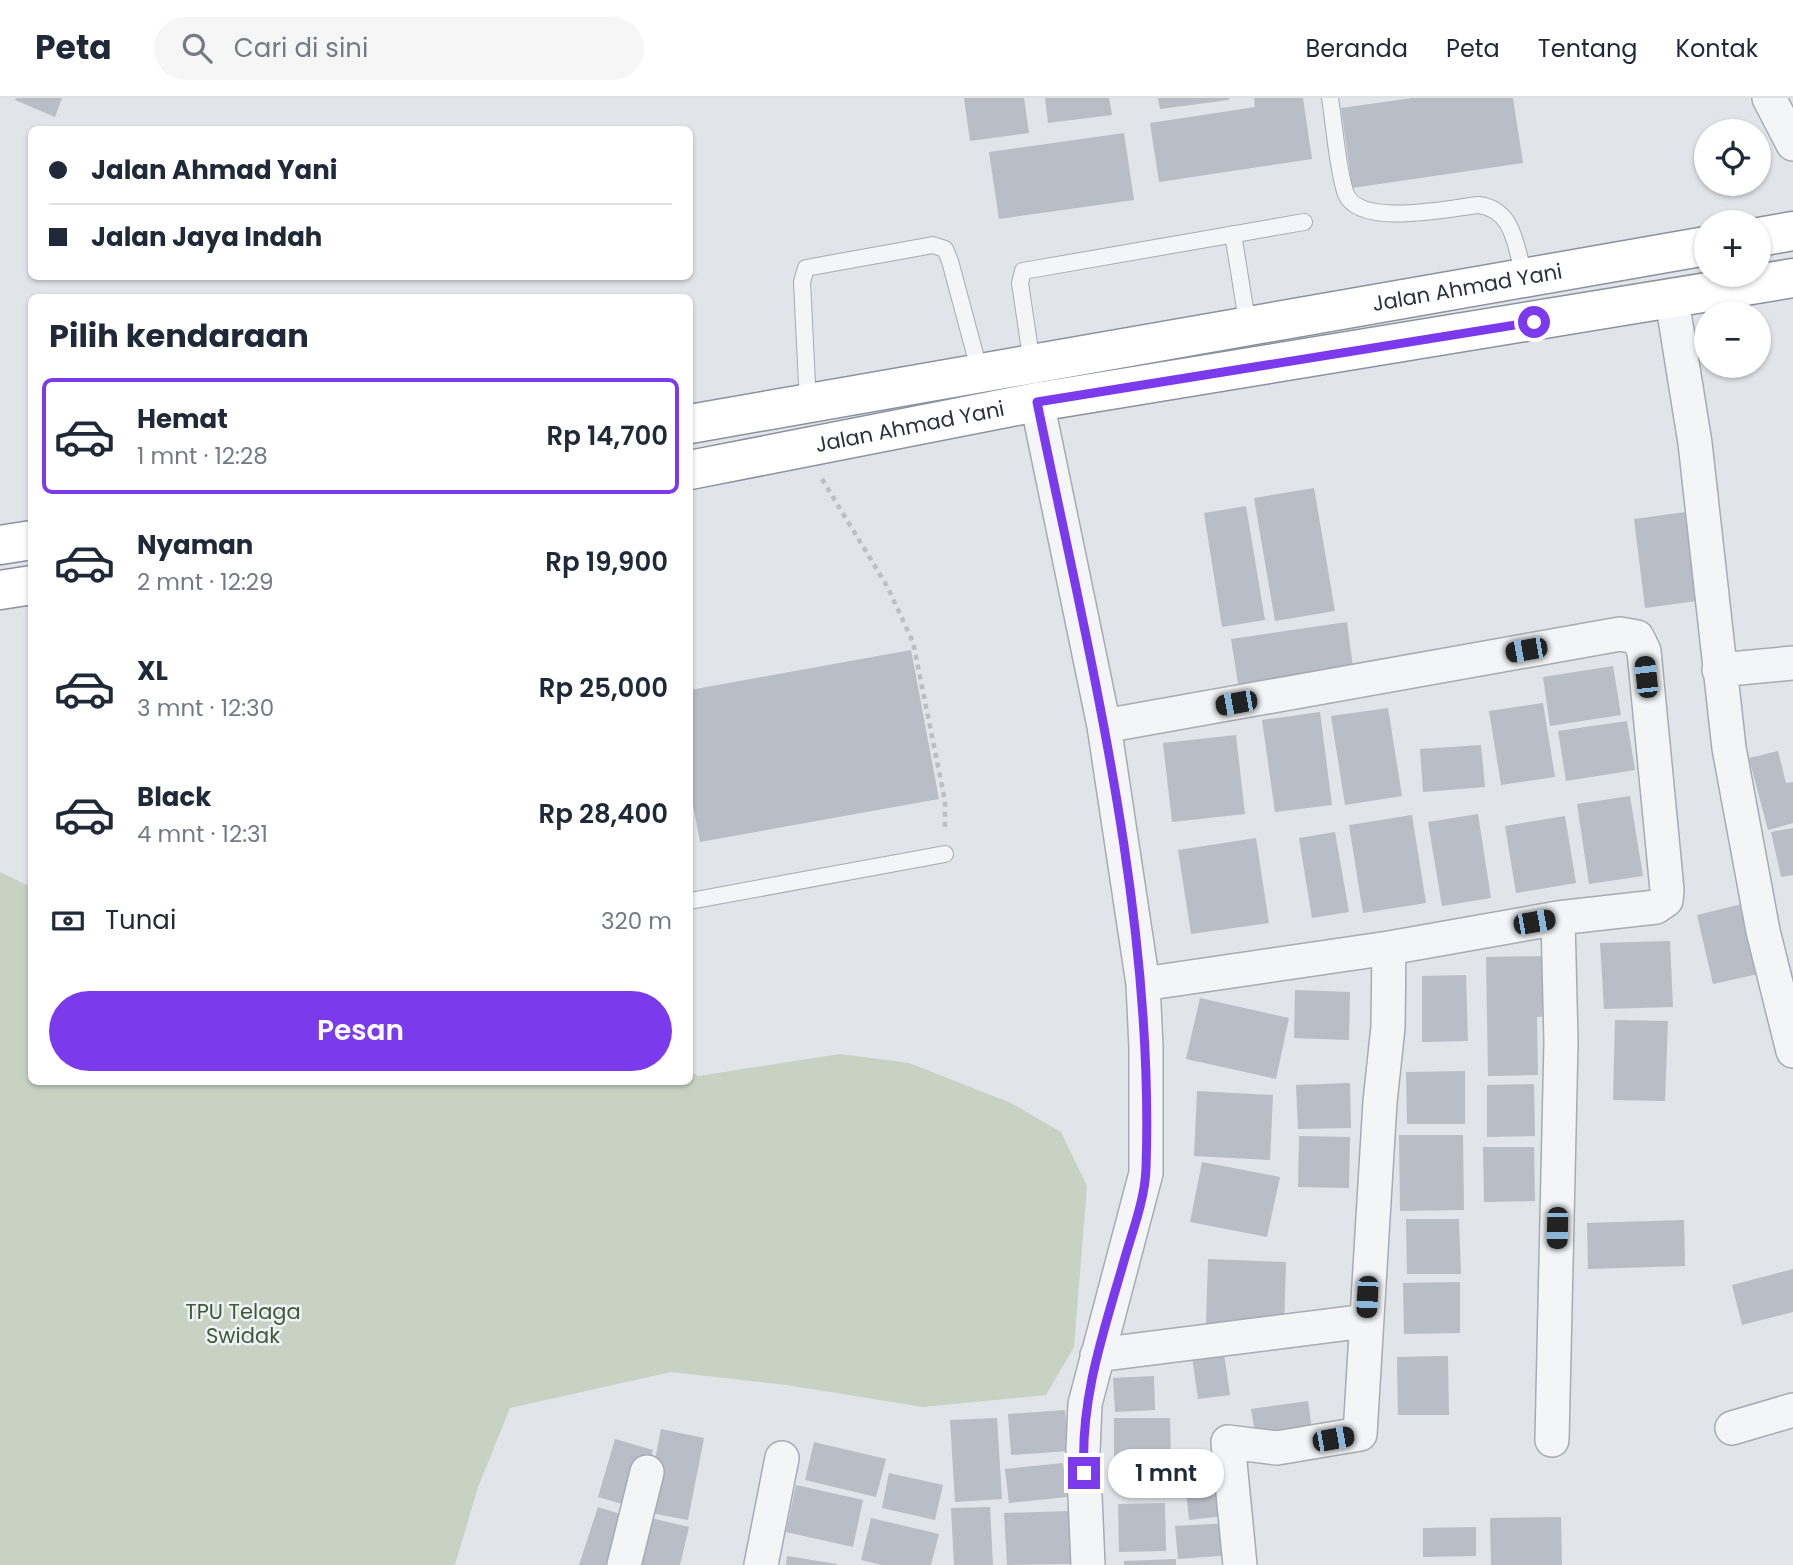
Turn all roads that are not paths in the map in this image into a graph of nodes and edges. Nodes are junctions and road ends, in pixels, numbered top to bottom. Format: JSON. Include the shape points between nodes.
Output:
{"nodes":[{"id":1,"x":1330,"y":98,"type":"edge"},
{"id":2,"x":1769,"y":98,"type":"edge"},
{"id":3,"x":1793,"y":144,"type":"edge"},
{"id":4,"x":1304,"y":222,"type":"dead end"},
{"id":5,"x":1793,"y":231,"type":"edge"},
{"id":6,"x":1233,"y":234,"type":"junction"},
{"id":7,"x":1771,"y":235,"type":"edge"},
{"id":8,"x":1694,"y":248,"type":"edge"},
{"id":9,"x":1525,"y":278,"type":"junction"},
{"id":10,"x":1793,"y":278,"type":"edge"},
{"id":11,"x":1672,"y":300,"type":"junction"},
{"id":12,"x":1248,"y":327,"type":"junction"},
{"id":13,"x":1032,"y":365,"type":"junction"},
{"id":14,"x":980,"y":374,"type":"junction"},
{"id":15,"x":1037,"y":402,"type":"junction"},
{"id":16,"x":808,"y":404,"type":"junction"},
{"id":17,"x":693,"y":423,"type":"edge"},
{"id":18,"x":693,"y":469,"type":"edge"},
{"id":19,"x":28,"y":541,"type":"edge"},
{"id":20,"x":0,"y":545,"type":"edge"},
{"id":21,"x":28,"y":586,"type":"edge"},
{"id":22,"x":0,"y":590,"type":"edge"},
{"id":23,"x":1793,"y":663,"type":"edge"},
{"id":24,"x":1719,"y":670,"type":"junction"},
{"id":25,"x":1104,"y":726,"type":"junction"},
{"id":26,"x":945,"y":854,"type":"road end"},
{"id":27,"x":693,"y":900,"type":"edge"},
{"id":28,"x":1558,"y":918,"type":"junction"},
{"id":29,"x":1389,"y":948,"type":"junction"},
{"id":30,"x":1143,"y":984,"type":"junction"},
{"id":31,"x":1793,"y":1051,"type":"edge"},
{"id":32,"x":1366,"y":1321,"type":"junction"},
{"id":33,"x":1097,"y":1355,"type":"junction"},
{"id":34,"x":1793,"y":1410,"type":"edge"},
{"id":35,"x":1732,"y":1428,"type":"dead end"},
{"id":36,"x":1552,"y":1440,"type":"dead end"},
{"id":37,"x":782,"y":1458,"type":"dead end"},
{"id":38,"x":647,"y":1472,"type":"dead end"},
{"id":39,"x":624,"y":1565,"type":"edge"},
{"id":40,"x":761,"y":1565,"type":"edge"},
{"id":41,"x":1088,"y":1565,"type":"edge"},
{"id":42,"x":1240,"y":1565,"type":"edge"}],
"edges":[{"from":1,"to":9,"type":"lane","via":[[1346,195],[1357,208],[1387,214],[1493,206],[1503,213]]},
{"from":2,"to":3,"type":"street"},
{"from":4,"to":6,"type":"lane"},
{"from":5,"to":7,"type":"highway"},
{"from":6,"to":12,"type":"lane"},
{"from":6,"to":13,"type":"lane","via":[[1023,271],[1020,283]]},
{"from":8,"to":9,"type":"highway","name":"Jalan Ahmad Yani"},
{"from":9,"to":12,"type":"highway","name":"Jalan Ahmad Yani"},
{"from":10,"to":11,"type":"highway","name":"Jalan Ahmad Yani"},
{"from":11,"to":15,"type":"highway","name":"Jalan Ahmad Yani"},
{"from":11,"to":24,"type":"street","via":[[1695,443]]},
{"from":12,"to":13,"type":"highway","name":"Jalan Ahmad Yani"},
{"from":13,"to":14,"type":"highway","name":"Jalan Ahmad Yani"},
{"from":14,"to":16,"type":"highway","name":"Jalan Ahmad Yani"},
{"from":14,"to":16,"type":"lane","via":[[950,261],[945,249],[933,245],[806,268],[802,282]]},
{"from":15,"to":18,"type":"highway","name":"Jalan Ahmad Yani"},
{"from":15,"to":25,"type":"street"},
{"from":16,"to":17,"type":"highway","name":"Jalan Ahmad Yani"},
{"from":19,"to":20,"type":"highway"},
{"from":21,"to":22,"type":"highway"},
{"from":23,"to":24,"type":"street"},
{"from":24,"to":31,"type":"street","via":[[1763,931]]},
{"from":25,"to":28,"type":"street","via":[[1628,633],[1637,637],[1644,651],[1666,900],[1656,907]]},
{"from":25,"to":30,"type":"street"},
{"from":26,"to":27,"type":"lane"},
{"from":28,"to":29,"type":"street"},
{"from":28,"to":36,"type":"street","via":[[1561,1042]]},
{"from":29,"to":30,"type":"street"},
{"from":29,"to":32,"type":"street","via":[[1388,1027]]},
{"from":30,"to":33,"type":"street","via":[[1146,1173]]},
{"from":32,"to":33,"type":"street"},
{"from":32,"to":42,"type":"street","via":[[1360,1434],[1278,1448],[1228,1442]]},
{"from":33,"to":41,"type":"street","via":[[1085,1404],[1083,1450]]},
{"from":34,"to":35,"type":"street"},
{"from":37,"to":40,"type":"street"},
{"from":38,"to":39,"type":"street"}]}
